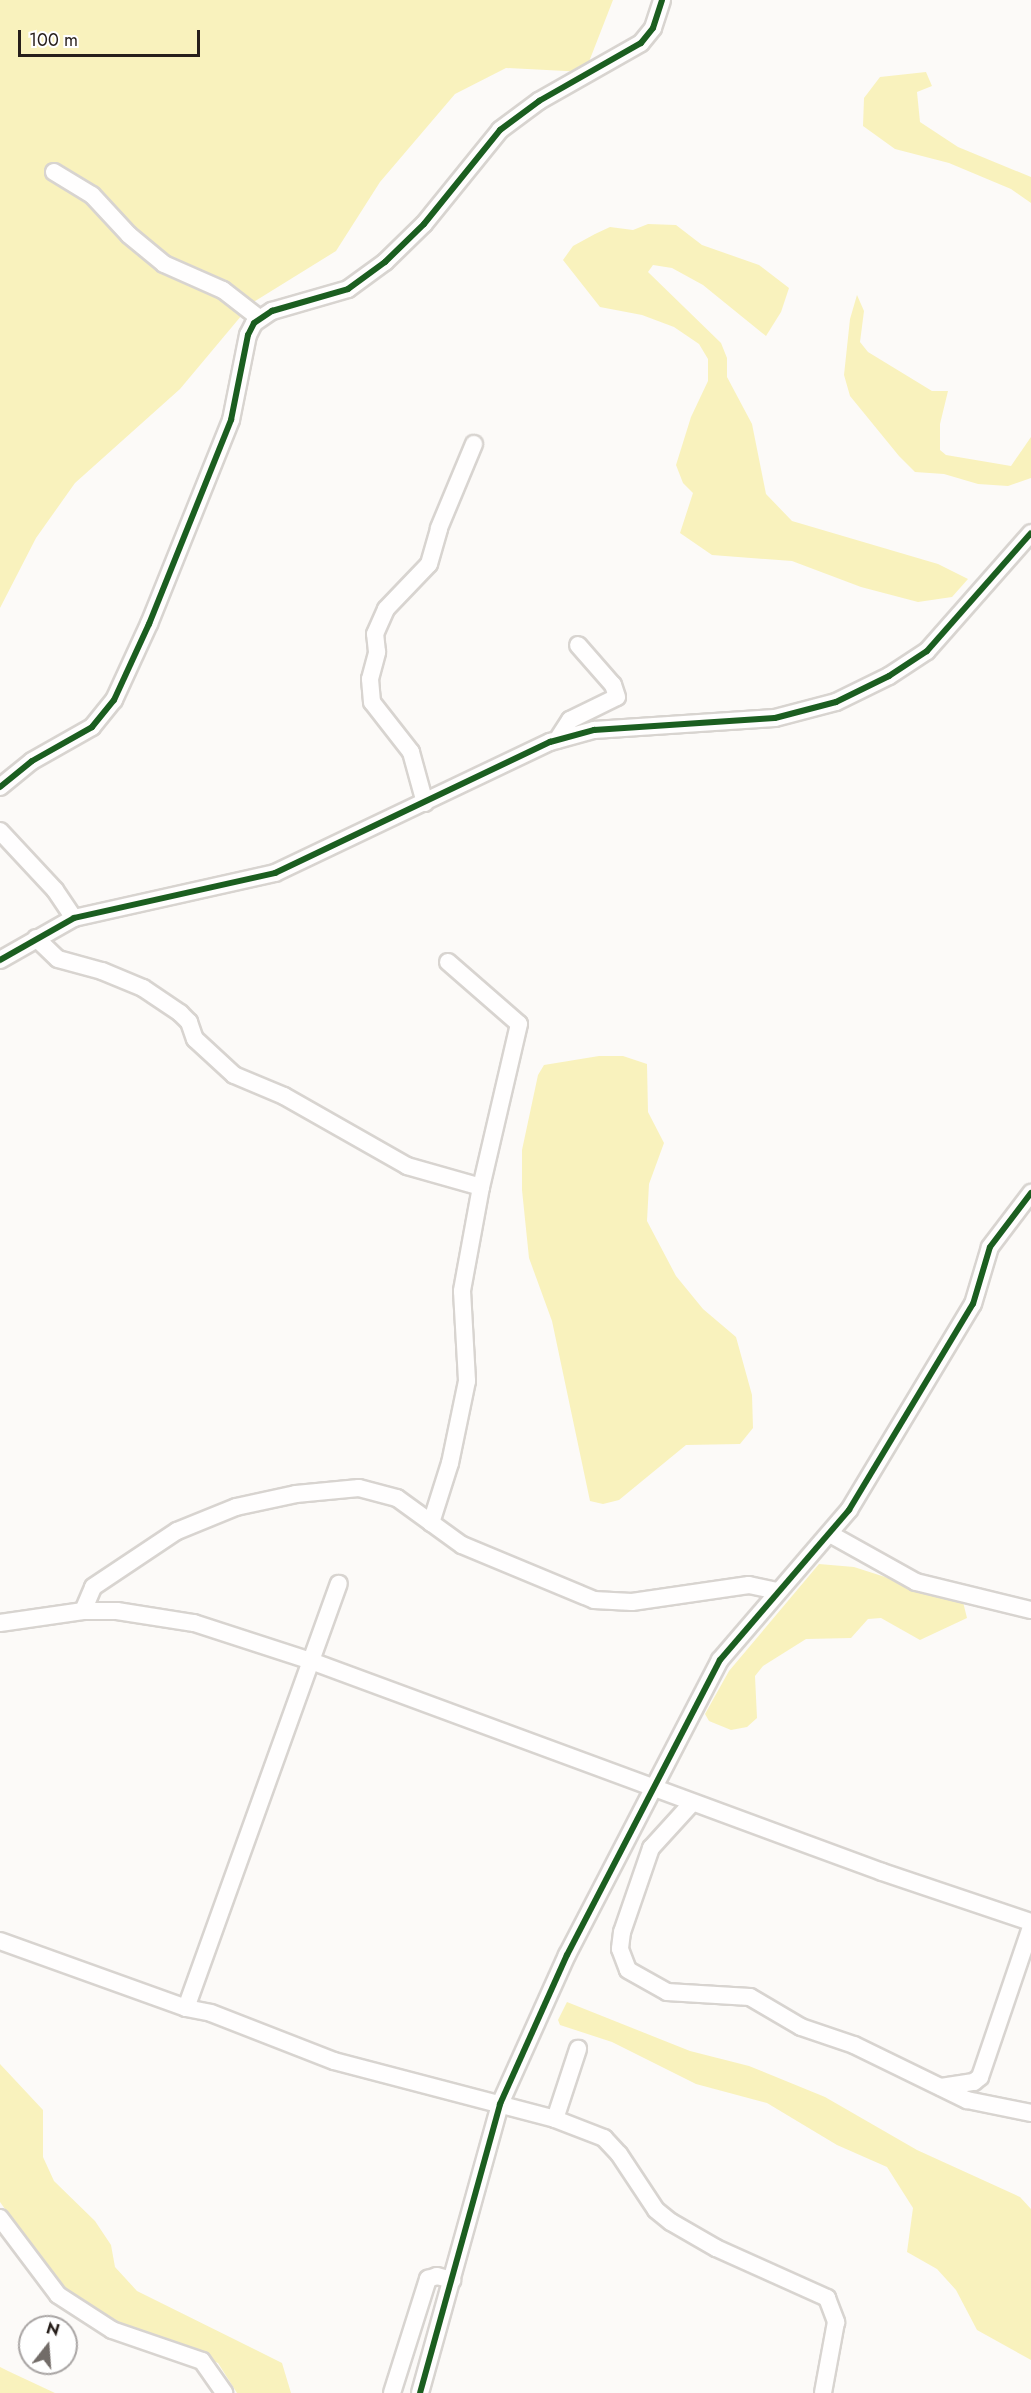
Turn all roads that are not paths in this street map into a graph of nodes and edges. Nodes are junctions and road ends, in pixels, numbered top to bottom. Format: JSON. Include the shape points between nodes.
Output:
{"nodes":[{"id":1,"x":662,"y":0,"type":"edge"},
{"id":2,"x":54,"y":172,"type":"dead end"},
{"id":3,"x":259,"y":318,"type":"junction"},
{"id":4,"x":474,"y":444,"type":"dead end"},
{"id":5,"x":1031,"y":532,"type":"edge"},
{"id":6,"x":578,"y":645,"type":"dead end"},
{"id":7,"x":557,"y":740,"type":"junction"},
{"id":8,"x":0,"y":787,"type":"edge"},
{"id":9,"x":425,"y":803,"type":"junction"},
{"id":10,"x":0,"y":831,"type":"edge"},
{"id":11,"x":74,"y":918,"type":"junction"},
{"id":12,"x":36,"y":938,"type":"junction"},
{"id":13,"x":0,"y":960,"type":"edge"},
{"id":14,"x":448,"y":962,"type":"dead end"},
{"id":15,"x":481,"y":1187,"type":"junction"},
{"id":16,"x":1031,"y":1193,"type":"edge"},
{"id":17,"x":431,"y":1523,"type":"junction"},
{"id":18,"x":830,"y":1533,"type":"junction"},
{"id":19,"x":339,"y":1584,"type":"dead end"},
{"id":20,"x":778,"y":1591,"type":"junction"},
{"id":21,"x":1031,"y":1610,"type":"edge"},
{"id":22,"x":82,"y":1611,"type":"junction"},
{"id":23,"x":0,"y":1623,"type":"edge"},
{"id":24,"x":311,"y":1661,"type":"junction"},
{"id":25,"x":656,"y":1789,"type":"junction"},
{"id":26,"x":692,"y":1803,"type":"junction"},
{"id":27,"x":1031,"y":1922,"type":"edge"},
{"id":28,"x":1031,"y":1927,"type":"edge"},
{"id":29,"x":0,"y":1941,"type":"edge"},
{"id":30,"x":186,"y":2008,"type":"junction"},
{"id":31,"x":578,"y":2049,"type":"dead end"},
{"id":32,"x":941,"y":2087,"type":"junction"},
{"id":33,"x":500,"y":2104,"type":"junction"},
{"id":34,"x":1031,"y":2113,"type":"edge"},
{"id":35,"x":555,"y":2119,"type":"junction"},
{"id":36,"x":0,"y":2218,"type":"edge"},
{"id":37,"x":452,"y":2280,"type":"junction"},
{"id":38,"x":224,"y":2393,"type":"edge"},
{"id":39,"x":392,"y":2393,"type":"edge"},
{"id":40,"x":420,"y":2393,"type":"edge"},
{"id":41,"x":823,"y":2393,"type":"edge"}],
"edges":[{"from":1,"to":3,"type":"street","via":[[653,28],[642,43],[539,102],[500,130],[424,224],[385,262],[348,289]]},
{"from":2,"to":3,"type":"street","via":[[92,195],[129,235],[164,264],[223,290]]},
{"from":3,"to":8,"type":"street","via":[[248,335],[231,420],[114,700],[92,727],[32,761]]},
{"from":4,"to":9,"type":"street","via":[[439,528],[429,564],[386,609],[375,634],[377,652],[370,679],[372,702],[411,752]]},
{"from":5,"to":7,"type":"street","via":[[927,651],[889,676],[836,702],[775,718],[594,730]]},
{"from":6,"to":7,"type":"street","via":[[613,686],[617,698],[570,720]]},
{"from":7,"to":9,"type":"street"},
{"from":9,"to":11,"type":"street","via":[[275,873]]},
{"from":10,"to":11,"type":"street","via":[[55,890]]},
{"from":11,"to":12,"type":"street"},
{"from":12,"to":13,"type":"street"},
{"from":12,"to":15,"type":"street","via":[[57,959],[102,970],[142,988],[180,1013],[189,1022],[195,1039],[234,1075],[284,1096],[407,1166]]},
{"from":14,"to":15,"type":"street","via":[[519,1024]]},
{"from":15,"to":17,"type":"street","via":[[462,1291],[467,1381],[450,1463]]},
{"from":16,"to":18,"type":"street","via":[[990,1247],[973,1304],[849,1510]]},
{"from":17,"to":20,"type":"street","via":[[475,1551],[594,1600],[632,1602],[749,1585]]},
{"from":17,"to":22,"type":"street","via":[[398,1498],[374,1489],[296,1494],[236,1507],[177,1531],[109,1574],[89,1592]]},
{"from":18,"to":20,"type":"street"},
{"from":18,"to":21,"type":"street","via":[[916,1582]]},
{"from":19,"to":24,"type":"street"},
{"from":20,"to":25,"type":"street","via":[[720,1660]]},
{"from":22,"to":23,"type":"street"},
{"from":22,"to":24,"type":"street","via":[[176,1618]]},
{"from":24,"to":25,"type":"street"},
{"from":24,"to":30,"type":"street"},
{"from":25,"to":26,"type":"street"},
{"from":25,"to":33,"type":"street","via":[[567,1956]]},
{"from":26,"to":27,"type":"street"},
{"from":26,"to":32,"type":"street","via":[[651,1848],[622,1932],[620,1949],[628,1970],[667,1992],[750,1997],[801,2027],[854,2045]]},
{"from":28,"to":32,"type":"street","via":[[980,2077],[974,2082]]},
{"from":29,"to":30,"type":"street"},
{"from":30,"to":33,"type":"street","via":[[211,2013],[334,2061]]},
{"from":31,"to":35,"type":"street"},
{"from":32,"to":34,"type":"street","via":[[976,2103]]},
{"from":33,"to":35,"type":"street"},
{"from":33,"to":37,"type":"street"},
{"from":35,"to":41,"type":"street","via":[[604,2138],[656,2210],[671,2222],[716,2248],[827,2298],[836,2322]]},
{"from":36,"to":38,"type":"street","via":[[58,2295],[112,2330],[202,2361]]},
{"from":37,"to":39,"type":"street","via":[[437,2276],[428,2279]]},
{"from":37,"to":40,"type":"street"}]}
